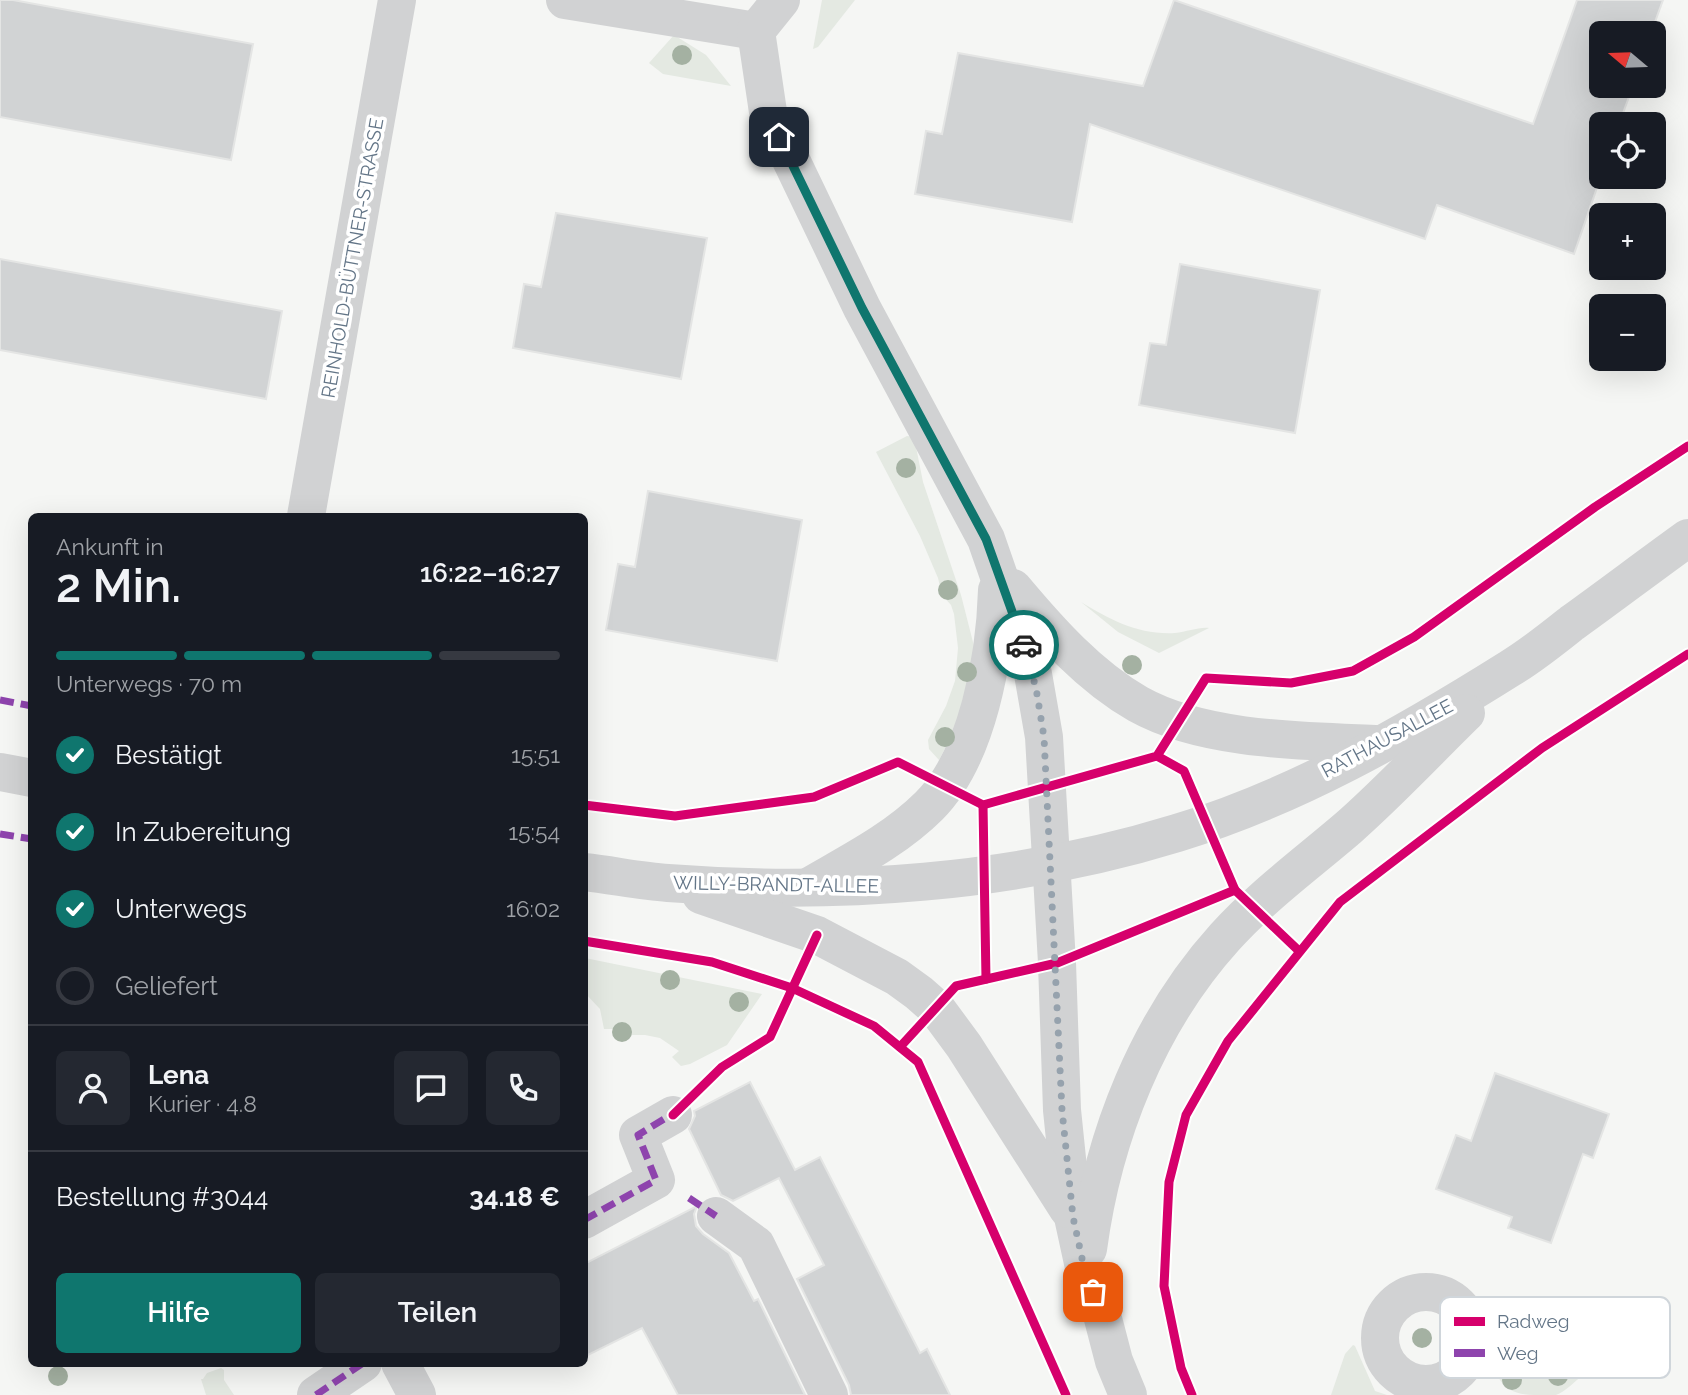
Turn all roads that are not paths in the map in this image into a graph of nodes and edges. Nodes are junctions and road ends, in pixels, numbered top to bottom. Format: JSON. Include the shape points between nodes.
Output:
{"nodes":[{"id":1,"x":397,"y":0,"type":"edge"},
{"id":2,"x":565,"y":0,"type":"edge"},
{"id":3,"x":781,"y":0,"type":"edge"},
{"id":4,"x":755,"y":31,"type":"junction"},
{"id":5,"x":307,"y":513,"type":"edge"},
{"id":6,"x":1688,"y":538,"type":"edge"},
{"id":7,"x":998,"y":570,"type":"junction"},
{"id":8,"x":1512,"y":667,"type":"junction"},
{"id":9,"x":1380,"y":744,"type":"junction"},
{"id":10,"x":0,"y":772,"type":"edge"},
{"id":11,"x":28,"y":777,"type":"edge"},
{"id":12,"x":1050,"y":863,"type":"junction"},
{"id":13,"x":588,"y":873,"type":"edge"},
{"id":14,"x":667,"y":883,"type":"junction"},
{"id":15,"x":808,"y":887,"type":"junction"},
{"id":16,"x":673,"y":1115,"type":"dead end"},
{"id":17,"x":716,"y":1216,"type":"dead end"},
{"id":18,"x":1073,"y":1217,"type":"junction"},
{"id":19,"x":588,"y":1218,"type":"edge"},
{"id":20,"x":1085,"y":1272,"type":"junction"},
{"id":21,"x":357,"y":1367,"type":"edge"},
{"id":22,"x":402,"y":1367,"type":"edge"},
{"id":23,"x":316,"y":1395,"type":"edge"},
{"id":24,"x":417,"y":1395,"type":"edge"},
{"id":25,"x":829,"y":1395,"type":"edge"},
{"id":26,"x":1128,"y":1395,"type":"edge"}],
"edges":[{"from":1,"to":5,"type":"street","name":"REINHOLD-BÜTTNER-STRASSE"},
{"from":2,"to":4,"type":"street"},
{"from":3,"to":4,"type":"street"},
{"from":4,"to":7,"type":"street","via":[[768,112],[862,308],[986,539]]},
{"from":6,"to":8,"type":"street","name":"RATHAUSALLEE"},
{"from":7,"to":9,"type":"street","via":[[1049,631],[1104,680],[1157,713],[1269,738]]},
{"from":7,"to":12,"type":"street","via":[[1039,702]]},
{"from":7,"to":15,"type":"street","via":[[989,671],[957,768],[930,806],[912,821]]},
{"from":8,"to":9,"type":"street","name":"RATHAUSALLEE"},
{"from":8,"to":20,"type":"street","via":[[1348,827],[1266,896],[1189,980],[1134,1080],[1111,1145]]},
{"from":9,"to":12,"type":"street","name":"RATHAUSALLEE","via":[[1257,804],[1189,830]]},
{"from":10,"to":11,"type":"street"},
{"from":12,"to":15,"type":"street","name":"WILLY-BRANDT-ALLEE","via":[[919,882]]},
{"from":12,"to":18,"type":"street","via":[[1062,1110]]},
{"from":13,"to":14,"type":"street","name":"WILLY-BRANDT-ALLEE"},
{"from":14,"to":15,"type":"street","name":"WILLY-BRANDT-ALLEE"},
{"from":14,"to":18,"type":"street","via":[[817,935],[919,993],[964,1046]]},
{"from":16,"to":19,"type":"street","via":[[638,1135],[656,1180]]},
{"from":17,"to":25,"type":"street","via":[[756,1245]]},
{"from":18,"to":20,"type":"street"},
{"from":20,"to":26,"type":"street"},
{"from":21,"to":23,"type":"street"},
{"from":22,"to":24,"type":"street"}]}
